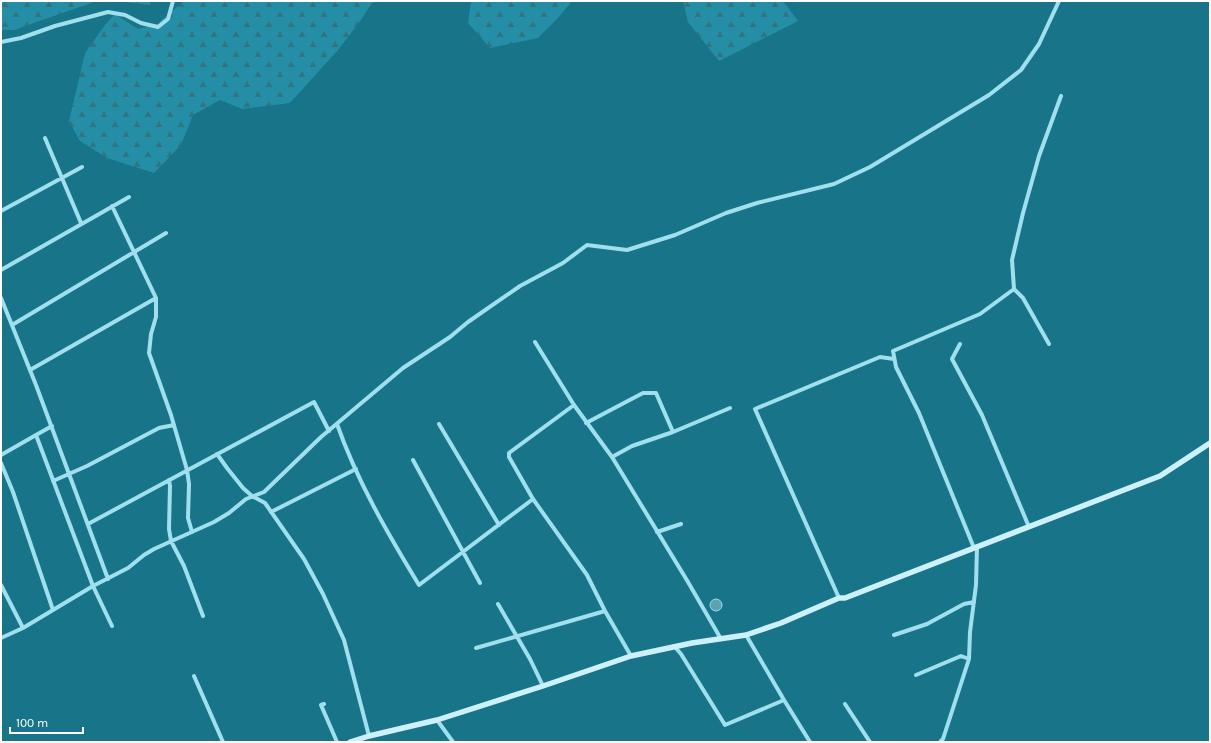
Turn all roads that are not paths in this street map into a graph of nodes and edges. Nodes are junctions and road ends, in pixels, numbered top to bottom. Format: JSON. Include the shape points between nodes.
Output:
{"nodes":[{"id":1,"x":173,"y":1,"type":"edge"},
{"id":2,"x":1059,"y":1,"type":"edge"},
{"id":3,"x":1,"y":42,"type":"edge"},
{"id":4,"x":1061,"y":96,"type":"dead end"},
{"id":5,"x":45,"y":138,"type":"dead end"},
{"id":6,"x":82,"y":167,"type":"dead end"},
{"id":7,"x":62,"y":178,"type":"junction"},
{"id":8,"x":128,"y":197,"type":"dead end"},
{"id":9,"x":112,"y":206,"type":"junction"},
{"id":10,"x":1,"y":211,"type":"edge"},
{"id":11,"x":82,"y":224,"type":"junction"},
{"id":12,"x":166,"y":233,"type":"dead end"},
{"id":13,"x":134,"y":252,"type":"junction"},
{"id":14,"x":1,"y":270,"type":"edge"},
{"id":15,"x":1014,"y":288,"type":"junction"},
{"id":16,"x":1,"y":298,"type":"edge"},
{"id":17,"x":156,"y":298,"type":"junction"},
{"id":18,"x":12,"y":325,"type":"junction"},
{"id":19,"x":535,"y":342,"type":"dead end"},
{"id":20,"x":960,"y":344,"type":"dead end"},
{"id":21,"x":1049,"y":344,"type":"dead end"},
{"id":22,"x":894,"y":359,"type":"junction"},
{"id":23,"x":30,"y":370,"type":"junction"},
{"id":24,"x":574,"y":405,"type":"junction"},
{"id":25,"x":730,"y":408,"type":"dead end"},
{"id":26,"x":586,"y":423,"type":"junction"},
{"id":27,"x":337,"y":424,"type":"junction"},
{"id":28,"x":439,"y":424,"type":"dead end"},
{"id":29,"x":174,"y":425,"type":"junction"},
{"id":30,"x":52,"y":426,"type":"junction"},
{"id":31,"x":328,"y":431,"type":"junction"},
{"id":32,"x":673,"y":432,"type":"junction"},
{"id":33,"x":36,"y":435,"type":"junction"},
{"id":34,"x":1210,"y":443,"type":"edge"},
{"id":35,"x":217,"y":454,"type":"junction"},
{"id":36,"x":1,"y":455,"type":"edge"},
{"id":37,"x":612,"y":457,"type":"junction"},
{"id":38,"x":413,"y":460,"type":"dead end"},
{"id":39,"x":1,"y":463,"type":"edge"},
{"id":40,"x":356,"y":469,"type":"junction"},
{"id":41,"x":187,"y":470,"type":"junction"},
{"id":42,"x":70,"y":474,"type":"junction"},
{"id":43,"x":169,"y":480,"type":"junction"},
{"id":44,"x":53,"y":481,"type":"junction"},
{"id":45,"x":252,"y":496,"type":"junction"},
{"id":46,"x":533,"y":499,"type":"junction"},
{"id":47,"x":271,"y":512,"type":"junction"},
{"id":48,"x":88,"y":524,"type":"junction"},
{"id":49,"x":681,"y":524,"type":"dead end"},
{"id":50,"x":499,"y":525,"type":"junction"},
{"id":51,"x":1029,"y":528,"type":"junction"},
{"id":52,"x":192,"y":532,"type":"junction"},
{"id":53,"x":657,"y":532,"type":"junction"},
{"id":54,"x":170,"y":541,"type":"junction"},
{"id":55,"x":976,"y":548,"type":"junction"},
{"id":56,"x":464,"y":552,"type":"junction"},
{"id":57,"x":108,"y":579,"type":"junction"},
{"id":58,"x":480,"y":583,"type":"dead end"},
{"id":59,"x":1,"y":586,"type":"edge"},
{"id":60,"x":93,"y":586,"type":"junction"},
{"id":61,"x":839,"y":598,"type":"junction"},
{"id":62,"x":974,"y":602,"type":"junction"},
{"id":63,"x":498,"y":604,"type":"dead end"},
{"id":64,"x":53,"y":610,"type":"junction"},
{"id":65,"x":605,"y":611,"type":"junction"},
{"id":66,"x":203,"y":616,"type":"dead end"},
{"id":67,"x":112,"y":626,"type":"dead end"},
{"id":68,"x":23,"y":628,"type":"junction"},
{"id":69,"x":746,"y":635,"type":"junction"},
{"id":70,"x":894,"y":635,"type":"dead end"},
{"id":71,"x":517,"y":636,"type":"junction"},
{"id":72,"x":1,"y":638,"type":"edge"},
{"id":73,"x":721,"y":639,"type":"junction"},
{"id":74,"x":675,"y":647,"type":"junction"},
{"id":75,"x":476,"y":648,"type":"dead end"},
{"id":76,"x":631,"y":656,"type":"junction"},
{"id":77,"x":969,"y":659,"type":"junction"},
{"id":78,"x":916,"y":675,"type":"dead end"},
{"id":79,"x":194,"y":676,"type":"dead end"},
{"id":80,"x":543,"y":686,"type":"junction"},
{"id":81,"x":784,"y":700,"type":"junction"},
{"id":82,"x":324,"y":704,"type":"dead end"},
{"id":83,"x":845,"y":704,"type":"dead end"},
{"id":84,"x":437,"y":720,"type":"junction"},
{"id":85,"x":369,"y":736,"type":"junction"},
{"id":86,"x":223,"y":742,"type":"edge"},
{"id":87,"x":338,"y":742,"type":"edge"},
{"id":88,"x":350,"y":742,"type":"edge"},
{"id":89,"x":453,"y":742,"type":"edge"},
{"id":90,"x":810,"y":742,"type":"edge"},
{"id":91,"x":870,"y":742,"type":"edge"},
{"id":92,"x":940,"y":742,"type":"edge"}],
"edges":[{"from":1,"to":3,"type":"street","via":[[168,19],[158,27],[141,23],[125,15],[108,12]]},
{"from":2,"to":27,"type":"street","via":[[1039,44],[1021,70],[989,95],[894,153],[834,184],[757,202],[675,235],[627,250],[587,245],[563,263],[520,286],[403,368]]},
{"from":4,"to":15,"type":"street","via":[[1039,156],[1023,213],[1012,260]]},
{"from":5,"to":7,"type":"street"},
{"from":6,"to":7,"type":"street"},
{"from":7,"to":10,"type":"street"},
{"from":7,"to":11,"type":"street"},
{"from":8,"to":9,"type":"street"},
{"from":9,"to":11,"type":"street"},
{"from":9,"to":13,"type":"street"},
{"from":11,"to":14,"type":"street"},
{"from":12,"to":13,"type":"street"},
{"from":13,"to":17,"type":"street"},
{"from":13,"to":18,"type":"street"},
{"from":15,"to":21,"type":"street","via":[[1023,298]]},
{"from":15,"to":22,"type":"street","via":[[980,314],[893,351]]},
{"from":16,"to":18,"type":"street"},
{"from":17,"to":23,"type":"street"},
{"from":17,"to":29,"type":"street","via":[[156,317],[149,354]]},
{"from":18,"to":23,"type":"street"},
{"from":19,"to":24,"type":"street"},
{"from":20,"to":51,"type":"street","via":[[952,359],[982,415]]},
{"from":22,"to":55,"type":"street"},
{"from":22,"to":61,"type":"street","via":[[880,357],[755,409]]},
{"from":23,"to":30,"type":"street"},
{"from":24,"to":26,"type":"street"},
{"from":24,"to":46,"type":"street","via":[[509,453]]},
{"from":25,"to":32,"type":"street"},
{"from":26,"to":32,"type":"street","via":[[642,393],[656,393]]},
{"from":26,"to":37,"type":"street"},
{"from":27,"to":31,"type":"street"},
{"from":27,"to":40,"type":"street"},
{"from":28,"to":50,"type":"street"},
{"from":29,"to":41,"type":"street"},
{"from":29,"to":42,"type":"street","via":[[153,431]]},
{"from":30,"to":33,"type":"street"},
{"from":30,"to":42,"type":"street"},
{"from":31,"to":35,"type":"street","via":[[314,402]]},
{"from":31,"to":45,"type":"street","via":[[269,487]]},
{"from":32,"to":37,"type":"street","via":[[632,446]]},
{"from":33,"to":36,"type":"street"},
{"from":33,"to":44,"type":"street"},
{"from":34,"to":51,"type":"main road","via":[[1160,476]]},
{"from":35,"to":41,"type":"street"},
{"from":35,"to":45,"type":"street"},
{"from":37,"to":53,"type":"street"},
{"from":38,"to":56,"type":"street"},
{"from":39,"to":64,"type":"street"},
{"from":40,"to":47,"type":"street"},
{"from":40,"to":56,"type":"street","via":[[373,506],[419,586]]},
{"from":41,"to":43,"type":"street"},
{"from":41,"to":52,"type":"street","via":[[188,518]]},
{"from":42,"to":44,"type":"street"},
{"from":42,"to":48,"type":"street"},
{"from":43,"to":48,"type":"street"},
{"from":43,"to":54,"type":"street"},
{"from":44,"to":60,"type":"street"},
{"from":45,"to":47,"type":"street","via":[[265,503]]},
{"from":45,"to":52,"type":"street","via":[[218,520]]},
{"from":46,"to":50,"type":"street"},
{"from":46,"to":65,"type":"street","via":[[587,575]]},
{"from":47,"to":85,"type":"street","via":[[304,559],[344,640]]},
{"from":48,"to":57,"type":"street"},
{"from":49,"to":53,"type":"street"},
{"from":50,"to":56,"type":"street"},
{"from":51,"to":55,"type":"main road"},
{"from":52,"to":54,"type":"street"},
{"from":53,"to":73,"type":"street"},
{"from":54,"to":57,"type":"street"},
{"from":54,"to":66,"type":"street","via":[[184,566]]},
{"from":55,"to":61,"type":"main road","via":[[845,598]]},
{"from":55,"to":62,"type":"street"},
{"from":56,"to":58,"type":"street"},
{"from":57,"to":60,"type":"street"},
{"from":59,"to":68,"type":"street"},
{"from":60,"to":64,"type":"street"},
{"from":60,"to":67,"type":"street"},
{"from":61,"to":69,"type":"main road"},
{"from":62,"to":70,"type":"street","via":[[964,604],[926,624]]},
{"from":62,"to":77,"type":"street"},
{"from":63,"to":71,"type":"street"},
{"from":64,"to":68,"type":"street"},
{"from":65,"to":71,"type":"street"},
{"from":65,"to":76,"type":"street"},
{"from":68,"to":72,"type":"street"},
{"from":69,"to":73,"type":"main road"},
{"from":69,"to":81,"type":"street"},
{"from":71,"to":75,"type":"street"},
{"from":71,"to":80,"type":"street"},
{"from":73,"to":74,"type":"main road"},
{"from":74,"to":76,"type":"main road"},
{"from":74,"to":81,"type":"street","via":[[725,725]]},
{"from":76,"to":80,"type":"main road"},
{"from":77,"to":78,"type":"street","via":[[961,656]]},
{"from":77,"to":92,"type":"street"},
{"from":79,"to":86,"type":"street"},
{"from":80,"to":84,"type":"main road"},
{"from":81,"to":90,"type":"street"},
{"from":82,"to":87,"type":"street","via":[[321,705]]},
{"from":83,"to":91,"type":"street"},
{"from":84,"to":85,"type":"main road"},
{"from":84,"to":89,"type":"street"},
{"from":85,"to":88,"type":"main road"}]}
